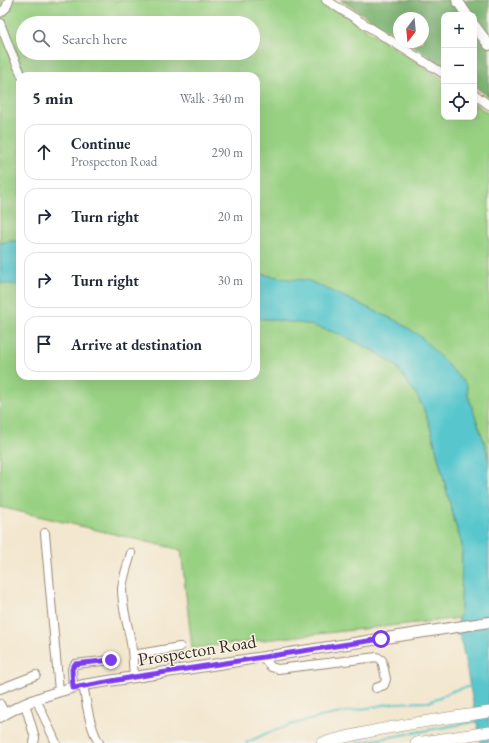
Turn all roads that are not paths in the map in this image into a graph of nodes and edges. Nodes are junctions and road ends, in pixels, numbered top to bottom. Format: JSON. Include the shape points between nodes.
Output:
{"nodes":[{"id":1,"x":9,"y":0,"type":"edge"},
{"id":2,"x":326,"y":0,"type":"edge"},
{"id":3,"x":457,"y":0,"type":"edge"},
{"id":4,"x":465,"y":12,"type":"edge"},
{"id":5,"x":0,"y":13,"type":"edge"},
{"id":6,"x":0,"y":22,"type":"edge"},
{"id":7,"x":477,"y":29,"type":"edge"},
{"id":8,"x":489,"y":45,"type":"edge"},
{"id":9,"x":20,"y":72,"type":"edge"},
{"id":10,"x":441,"y":72,"type":"edge"},
{"id":11,"x":477,"y":96,"type":"edge"},
{"id":12,"x":489,"y":105,"type":"edge"},
{"id":13,"x":45,"y":533,"type":"dead end"},
{"id":14,"x":131,"y":553,"type":"dead end"},
{"id":15,"x":489,"y":622,"type":"edge"},
{"id":16,"x":180,"y":648,"type":"dead end"},
{"id":17,"x":133,"y":655,"type":"junction"},
{"id":18,"x":262,"y":657,"type":"junction"},
{"id":19,"x":111,"y":660,"type":"dead end"},
{"id":20,"x":36,"y":675,"type":"dead end"},
{"id":21,"x":134,"y":677,"type":"junction"},
{"id":22,"x":84,"y":686,"type":"junction"},
{"id":23,"x":73,"y":688,"type":"junction"},
{"id":24,"x":376,"y":688,"type":"dead end"},
{"id":25,"x":0,"y":689,"type":"edge"},
{"id":26,"x":59,"y":691,"type":"junction"},
{"id":27,"x":36,"y":699,"type":"junction"},
{"id":28,"x":0,"y":704,"type":"edge"},
{"id":29,"x":25,"y":704,"type":"junction"},
{"id":30,"x":489,"y":712,"type":"edge"},
{"id":31,"x":2,"y":715,"type":"edge"},
{"id":32,"x":489,"y":732,"type":"edge"},
{"id":33,"x":34,"y":743,"type":"edge"},
{"id":34,"x":56,"y":743,"type":"edge"},
{"id":35,"x":99,"y":743,"type":"edge"},
{"id":36,"x":322,"y":743,"type":"edge"},
{"id":37,"x":416,"y":743,"type":"edge"}],
"edges":[{"from":1,"to":5,"type":"street","via":[[6,8]]},
{"from":2,"to":10,"type":"street"},
{"from":3,"to":4,"type":"main road"},
{"from":6,"to":9,"type":"street"},
{"from":7,"to":8,"type":"main road"},
{"from":11,"to":12,"type":"street"},
{"from":13,"to":26,"type":"street"},
{"from":14,"to":17,"type":"street","via":[[122,588]]},
{"from":15,"to":18,"type":"main road","name":"Prospecton Road"},
{"from":16,"to":17,"type":"street"},
{"from":17,"to":21,"type":"street"},
{"from":18,"to":21,"type":"main road","name":"Prospecton Road"},
{"from":18,"to":24,"type":"street","via":[[271,667],[278,669],[377,657],[382,660],[386,683]]},
{"from":19,"to":23,"type":"street","via":[[75,664],[72,669]]},
{"from":20,"to":25,"type":"street"},
{"from":21,"to":22,"type":"main road","name":"Prospecton Road"},
{"from":22,"to":23,"type":"main road","name":"Prospecton Road"},
{"from":22,"to":35,"type":"street","via":[[93,733]]},
{"from":23,"to":26,"type":"main road","name":"Prospecton Road"},
{"from":26,"to":27,"type":"main road","name":"Prospecton Road"},
{"from":27,"to":29,"type":"main road","name":"Prospecton Road"},
{"from":27,"to":34,"type":"street"},
{"from":28,"to":31,"type":"street"},
{"from":29,"to":31,"type":"main road","name":"Prospecton Road"},
{"from":29,"to":33,"type":"street","via":[[35,738]]},
{"from":30,"to":36,"type":"highway","via":[[413,723],[349,735]]},
{"from":32,"to":37,"type":"highway"}]}
